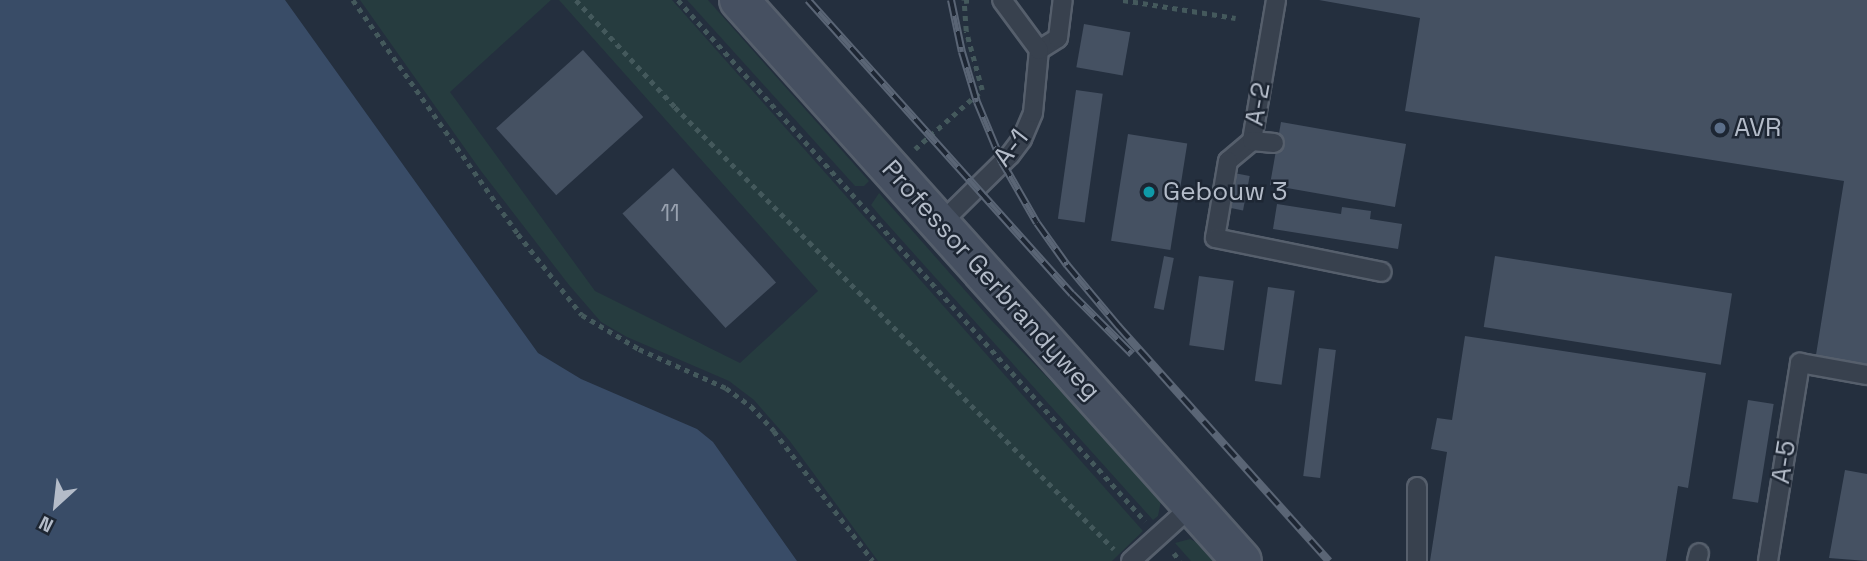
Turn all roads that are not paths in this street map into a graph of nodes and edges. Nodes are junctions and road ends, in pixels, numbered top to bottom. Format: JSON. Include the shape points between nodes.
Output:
{"nodes":[{"id":1,"x":739,"y":0,"type":"edge"},
{"id":2,"x":1002,"y":0,"type":"edge"},
{"id":3,"x":1063,"y":0,"type":"edge"},
{"id":4,"x":1276,"y":0,"type":"edge"},
{"id":5,"x":1039,"y":50,"type":"junction"},
{"id":6,"x":1252,"y":141,"type":"junction"},
{"id":7,"x":1274,"y":143,"type":"dead end"},
{"id":8,"x":939,"y":225,"type":"junction"},
{"id":9,"x":1382,"y":272,"type":"dead end"},
{"id":10,"x":1867,"y":375,"type":"edge"},
{"id":11,"x":1417,"y":487,"type":"dead end"},
{"id":12,"x":1193,"y":505,"type":"junction"},
{"id":13,"x":1124,"y":556,"type":"edge"},
{"id":14,"x":1242,"y":561,"type":"edge"},
{"id":15,"x":1417,"y":561,"type":"edge"},
{"id":16,"x":1769,"y":561,"type":"edge"}],
"edges":[{"from":1,"to":8,"type":"street","name":"Professor Gerbrandyweg"},
{"from":2,"to":5,"type":"lane"},
{"from":3,"to":5,"type":"lane","via":[[1058,38]]},
{"from":4,"to":6,"type":"lane","name":"A-2"},
{"from":5,"to":8,"type":"lane","name":"A-1","via":[[1033,113],[1022,139]]},
{"from":6,"to":7,"type":"lane"},
{"from":6,"to":9,"type":"lane","name":"A-2","via":[[1228,161],[1215,238]]},
{"from":8,"to":12,"type":"street","name":"Professor Gerbrandyweg"},
{"from":10,"to":16,"type":"lane","name":"A-5","via":[[1800,363]]},
{"from":11,"to":15,"type":"lane"},
{"from":12,"to":13,"type":"lane","via":[[1159,537]]},
{"from":12,"to":14,"type":"street","name":"Professor Gerbrandyweg"}]}
